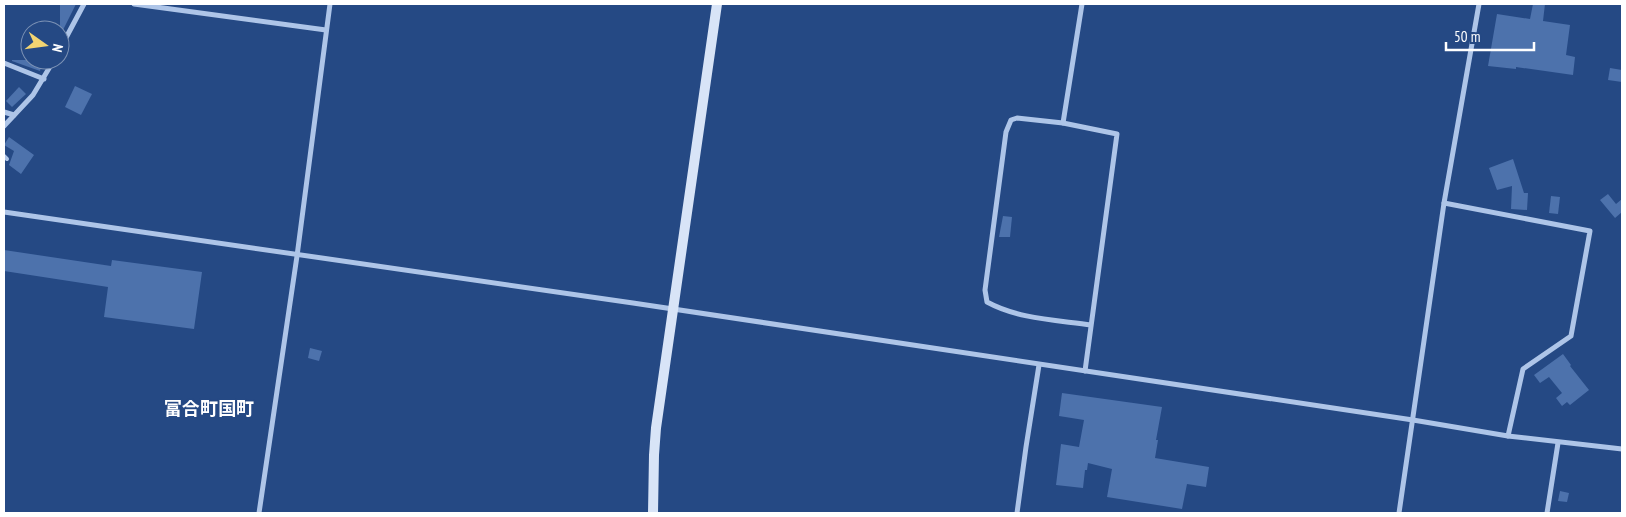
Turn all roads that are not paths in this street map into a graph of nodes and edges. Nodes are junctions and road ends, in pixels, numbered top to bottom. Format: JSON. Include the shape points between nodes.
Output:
{"nodes":[{"id":1,"x":84,"y":4,"type":"edge"},
{"id":2,"x":134,"y":4,"type":"edge"},
{"id":3,"x":330,"y":4,"type":"edge"},
{"id":4,"x":717,"y":4,"type":"edge"},
{"id":5,"x":1082,"y":4,"type":"edge"},
{"id":6,"x":1479,"y":4,"type":"edge"},
{"id":7,"x":70,"y":30,"type":"edge"},
{"id":8,"x":326,"y":30,"type":"junction"},
{"id":9,"x":4,"y":64,"type":"edge"},
{"id":10,"x":49,"y":70,"type":"edge"},
{"id":11,"x":44,"y":79,"type":"junction"},
{"id":12,"x":4,"y":112,"type":"edge"},
{"id":13,"x":14,"y":115,"type":"junction"},
{"id":14,"x":1063,"y":123,"type":"junction"},
{"id":15,"x":4,"y":126,"type":"edge"},
{"id":16,"x":1444,"y":203,"type":"junction"},
{"id":17,"x":4,"y":212,"type":"edge"},
{"id":18,"x":297,"y":256,"type":"junction"},
{"id":19,"x":672,"y":310,"type":"junction"},
{"id":20,"x":1092,"y":325,"type":"junction"},
{"id":21,"x":1039,"y":365,"type":"junction"},
{"id":22,"x":1085,"y":371,"type":"junction"},
{"id":23,"x":1413,"y":420,"type":"junction"},
{"id":24,"x":1508,"y":436,"type":"junction"},
{"id":25,"x":1558,"y":443,"type":"junction"},
{"id":26,"x":1622,"y":449,"type":"edge"},
{"id":27,"x":259,"y":513,"type":"edge"},
{"id":28,"x":654,"y":513,"type":"edge"},
{"id":29,"x":1017,"y":513,"type":"edge"},
{"id":30,"x":1398,"y":513,"type":"edge"},
{"id":31,"x":1547,"y":513,"type":"edge"}],
"edges":[{"from":1,"to":7,"type":"street"},
{"from":2,"to":8,"type":"street"},
{"from":3,"to":8,"type":"street"},
{"from":4,"to":19,"type":"street"},
{"from":5,"to":14,"type":"street"},
{"from":6,"to":16,"type":"street"},
{"from":8,"to":18,"type":"street"},
{"from":9,"to":11,"type":"street"},
{"from":10,"to":11,"type":"street"},
{"from":11,"to":13,"type":"street"},
{"from":12,"to":13,"type":"street"},
{"from":13,"to":15,"type":"street"},
{"from":14,"to":20,"type":"street","via":[[1117,134]]},
{"from":14,"to":20,"type":"street","via":[[1018,118],[1008,124],[985,290],[987,302],[999,309]]},
{"from":16,"to":23,"type":"street"},
{"from":16,"to":24,"type":"street","via":[[1590,231],[1571,336],[1523,369]]},
{"from":17,"to":18,"type":"street"},
{"from":18,"to":19,"type":"street"},
{"from":18,"to":27,"type":"street"},
{"from":19,"to":21,"type":"street"},
{"from":19,"to":28,"type":"street","via":[[656,428]]},
{"from":20,"to":22,"type":"street"},
{"from":21,"to":22,"type":"street"},
{"from":21,"to":29,"type":"street"},
{"from":22,"to":23,"type":"street"},
{"from":23,"to":24,"type":"street"},
{"from":23,"to":30,"type":"street"},
{"from":24,"to":25,"type":"street"},
{"from":25,"to":26,"type":"street"},
{"from":25,"to":31,"type":"street"}]}
